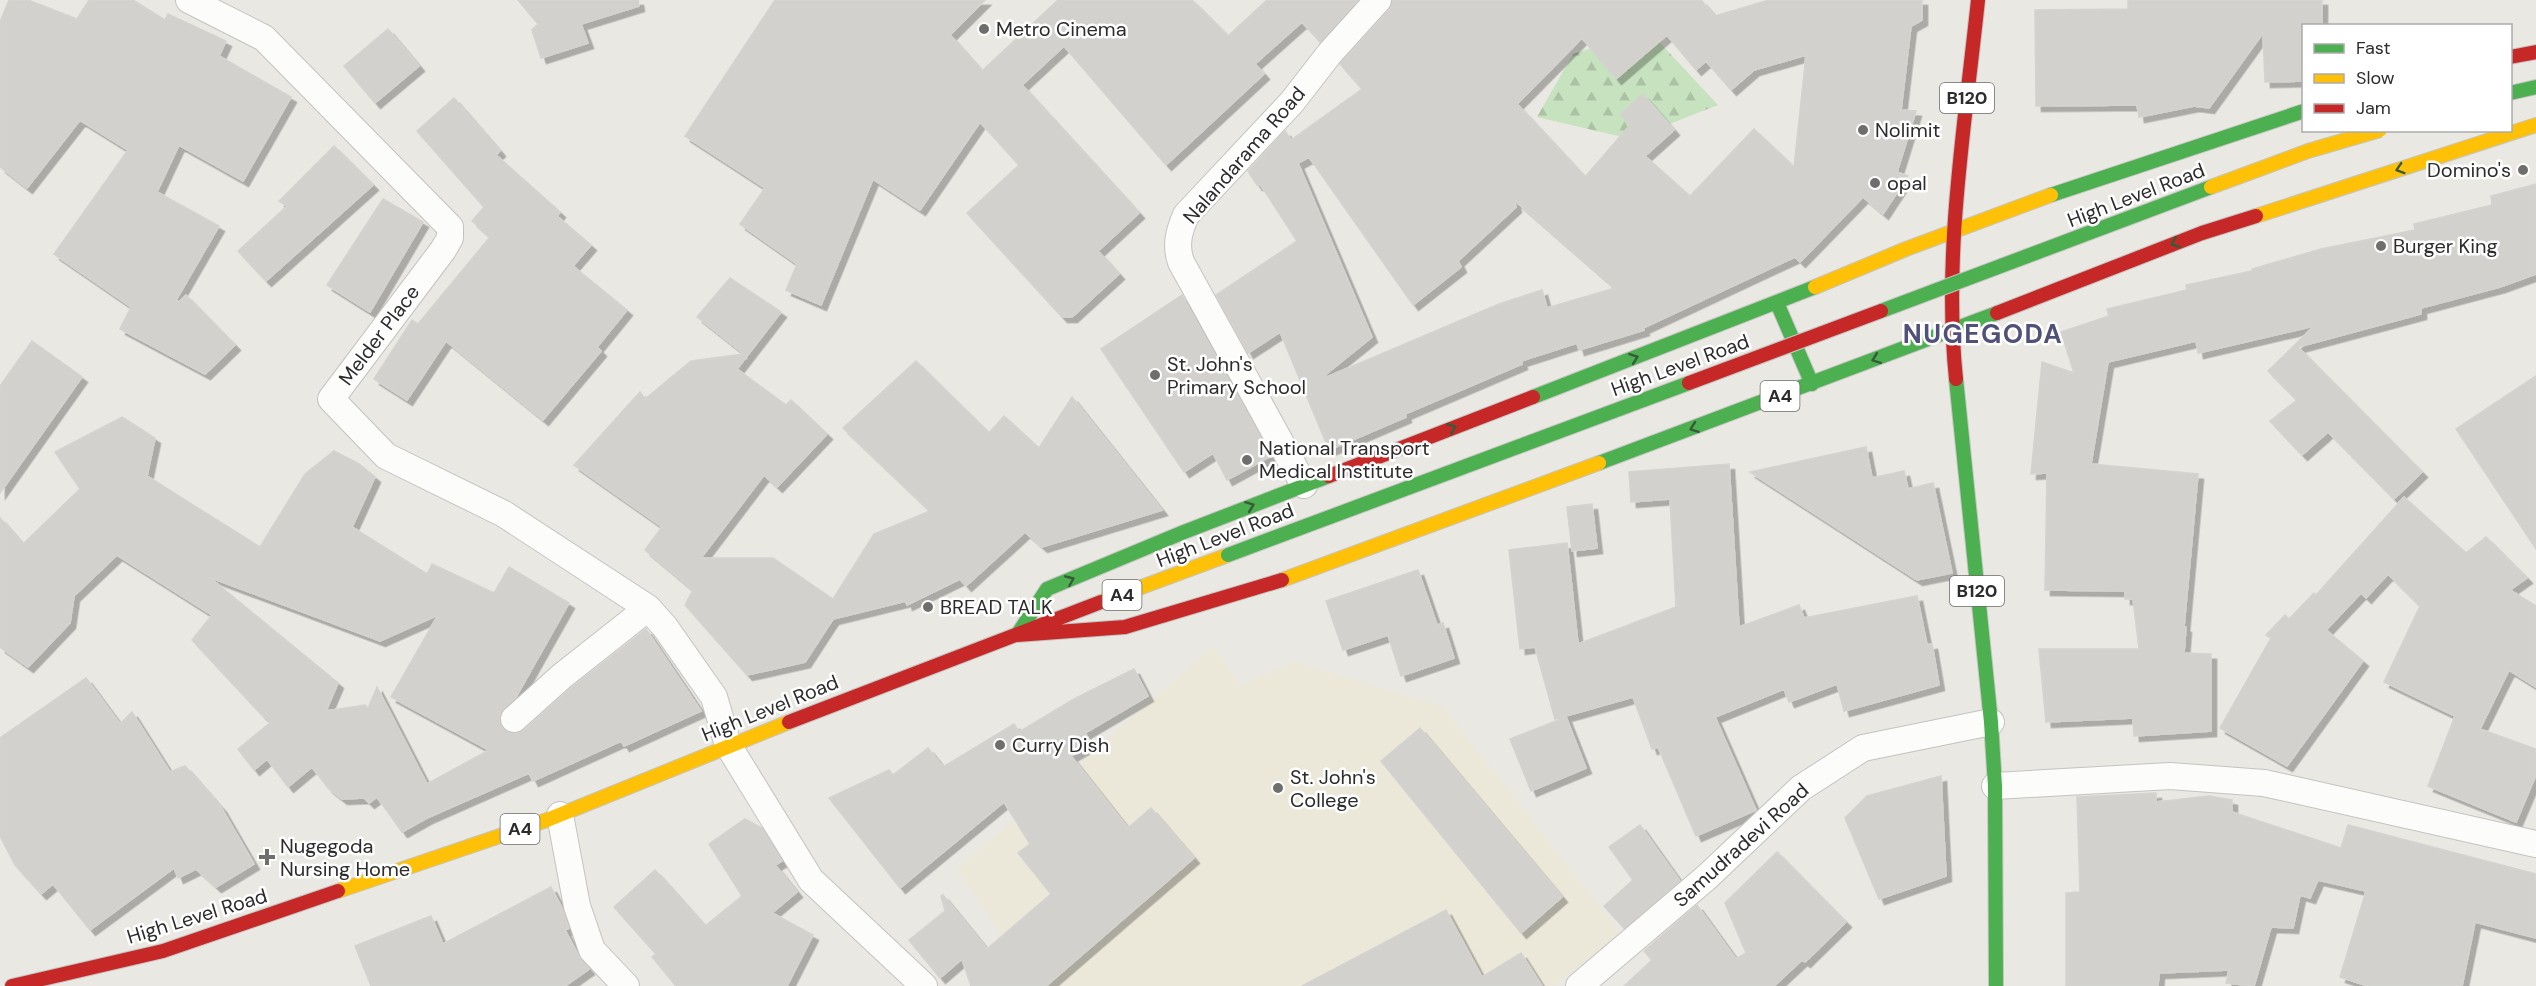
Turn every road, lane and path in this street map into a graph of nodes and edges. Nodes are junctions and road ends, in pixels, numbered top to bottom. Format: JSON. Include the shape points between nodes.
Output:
{"nodes":[{"id":1,"x":189,"y":0,"type":"edge"},
{"id":2,"x":1378,"y":0,"type":"edge"},
{"id":3,"x":1978,"y":0,"type":"edge"},
{"id":4,"x":2536,"y":52,"type":"edge"},
{"id":5,"x":2512,"y":57,"type":"edge"},
{"id":6,"x":2533,"y":87,"type":"edge"},
{"id":7,"x":2512,"y":93,"type":"edge"},
{"id":8,"x":2302,"y":112,"type":"edge"},
{"id":9,"x":2536,"y":125,"type":"edge"},
{"id":10,"x":2373,"y":132,"type":"edge"},
{"id":11,"x":2512,"y":132,"type":"edge"},
{"id":12,"x":2512,"y":132,"type":"edge"},
{"id":13,"x":2173,"y":152,"type":"junction"},
{"id":14,"x":2198,"y":223,"type":"junction"},
{"id":15,"x":1955,"y":229,"type":"junction"},
{"id":16,"x":1777,"y":303,"type":"junction"},
{"id":17,"x":1951,"y":329,"type":"junction"},
{"id":18,"x":1812,"y":384,"type":"junction"},
{"id":19,"x":1304,"y":485,"type":"junction"},
{"id":20,"x":648,"y":608,"type":"junction"},
{"id":21,"x":1017,"y":635,"type":"junction"},
{"id":22,"x":513,"y":719,"type":"dead end"},
{"id":23,"x":1991,"y":722,"type":"junction"},
{"id":24,"x":728,"y":745,"type":"junction"},
{"id":25,"x":1995,"y":786,"type":"junction"},
{"id":26,"x":560,"y":815,"type":"junction"},
{"id":27,"x":2536,"y":844,"type":"edge"},
{"id":28,"x":12,"y":986,"type":"edge"},
{"id":29,"x":626,"y":986,"type":"edge"},
{"id":30,"x":924,"y":986,"type":"edge"},
{"id":31,"x":1579,"y":986,"type":"edge"},
{"id":32,"x":1996,"y":986,"type":"edge"}],
"edges":[{"from":1,"to":20,"type":"street","name":"Melder Place","via":[[264,38],[450,227],[450,238],[443,250],[331,399],[386,456],[504,514]]},
{"from":2,"to":19,"type":"street","name":"Nalandarama Road","via":[[1292,102],[1186,215],[1178,234],[1181,262]]},
{"from":3,"to":15,"type":"main road","number":"B120"},
{"from":4,"to":5,"type":"main road"},
{"from":6,"to":7,"type":"main road"},
{"from":8,"to":13,"type":"main road","number":"A4"},
{"from":9,"to":11,"type":"main road","number":"A4","one_way":true},
{"from":10,"to":21,"type":"main road","name":"High Level Road","number":"A4","bridge":true,"via":[[2308,151]]},
{"from":12,"to":14,"type":"main road","number":"A4","one_way":true},
{"from":13,"to":14,"type":"main road"},
{"from":13,"to":15,"type":"main road","number":"A4"},
{"from":14,"to":17,"type":"main road","number":"A4","one_way":true},
{"from":15,"to":16,"type":"main road","number":"A4"},
{"from":15,"to":17,"type":"main road","number":"B120"},
{"from":16,"to":18,"type":"main road"},
{"from":19,"to":16,"type":"main road","number":"A4","one_way":true},
{"from":17,"to":18,"type":"main road","number":"A4","one_way":true},
{"from":17,"to":23,"type":"main road","number":"B120"},
{"from":18,"to":21,"type":"main road","number":"A4","one_way":true,"via":[[1219,601],[1125,627]]},
{"from":21,"to":19,"type":"main road","number":"A4","one_way":true,"via":[[1047,589]]},
{"from":20,"to":22,"type":"street"},
{"from":20,"to":24,"type":"street","name":"Melder Place","via":[[714,697]]},
{"from":21,"to":24,"type":"main road","name":"High Level Road","number":"A4"},
{"from":23,"to":25,"type":"main road","number":"B120"},
{"from":23,"to":31,"type":"street","name":"Samudradevi Road","via":[[1863,748],[1809,782],[1707,877]]},
{"from":24,"to":26,"type":"main road","name":"High Level Road","number":"A4"},
{"from":24,"to":30,"type":"street","name":"Melder Place","via":[[811,880]]},
{"from":25,"to":27,"type":"street","via":[[2170,776],[2264,783]]},
{"from":25,"to":32,"type":"main road","number":"B120"},
{"from":26,"to":28,"type":"main road","name":"High Level Road","number":"A4","via":[[163,951]]},
{"from":26,"to":29,"type":"street","via":[[576,906],[592,951]]}]}
